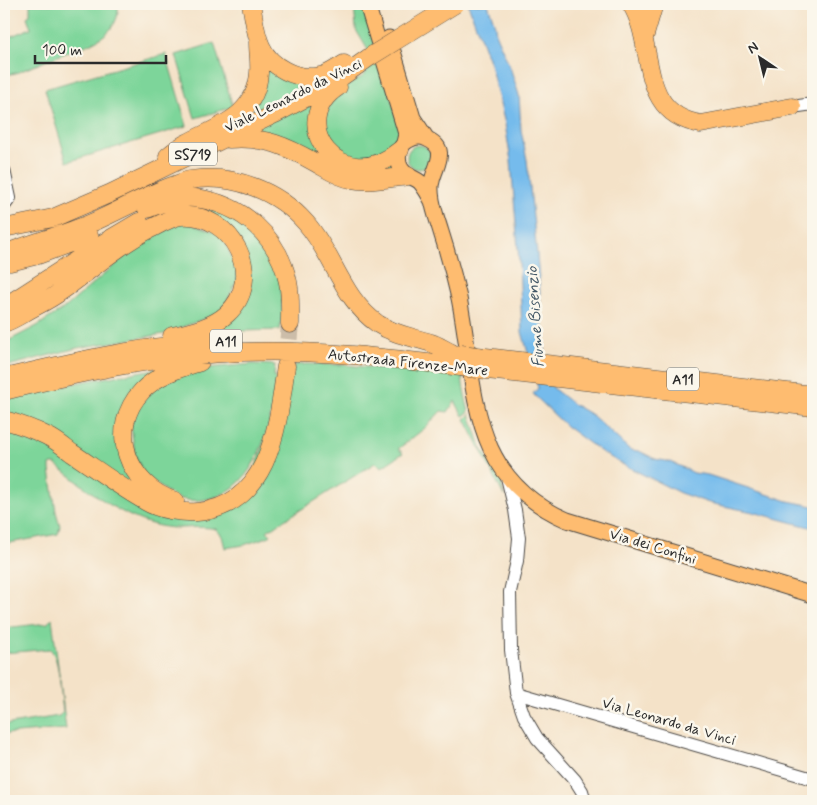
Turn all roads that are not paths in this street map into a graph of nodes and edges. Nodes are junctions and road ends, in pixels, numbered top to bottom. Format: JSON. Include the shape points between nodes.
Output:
{"nodes":[{"id":1,"x":251,"y":4,"type":"edge"},
{"id":2,"x":367,"y":4,"type":"edge"},
{"id":3,"x":378,"y":4,"type":"edge"},
{"id":4,"x":455,"y":4,"type":"edge"},
{"id":5,"x":631,"y":4,"type":"edge"},
{"id":6,"x":654,"y":4,"type":"edge"},
{"id":7,"x":258,"y":38,"type":"junction"},
{"id":8,"x":644,"y":38,"type":"junction"},
{"id":9,"x":371,"y":56,"type":"junction"},
{"id":10,"x":813,"y":104,"type":"edge"},
{"id":11,"x":792,"y":107,"type":"joint"},
{"id":12,"x":427,"y":139,"type":"junction"},
{"id":13,"x":222,"y":140,"type":"junction"},
{"id":14,"x":402,"y":146,"type":"junction"},
{"id":15,"x":168,"y":156,"type":"junction"},
{"id":16,"x":4,"y":170,"type":"edge"},
{"id":17,"x":434,"y":172,"type":"junction"},
{"id":18,"x":412,"y":177,"type":"junction"},
{"id":19,"x":7,"y":200,"type":"edge"},
{"id":20,"x":432,"y":201,"type":"junction"},
{"id":21,"x":218,"y":204,"type":"junction"},
{"id":22,"x":4,"y":220,"type":"edge"},
{"id":23,"x":4,"y":228,"type":"edge"},
{"id":24,"x":4,"y":254,"type":"edge"},
{"id":25,"x":4,"y":263,"type":"edge"},
{"id":26,"x":4,"y":307,"type":"edge"},
{"id":27,"x":4,"y":323,"type":"edge"},
{"id":28,"x":290,"y":324,"type":"tunnel mouth"},
{"id":29,"x":128,"y":351,"type":"junction"},
{"id":30,"x":244,"y":352,"type":"junction"},
{"id":31,"x":466,"y":360,"type":"junction"},
{"id":32,"x":286,"y":366,"type":"tunnel mouth"},
{"id":33,"x":554,"y":371,"type":"junction"},
{"id":34,"x":4,"y":378,"type":"edge"},
{"id":35,"x":4,"y":390,"type":"edge"},
{"id":36,"x":813,"y":395,"type":"edge"},
{"id":37,"x":813,"y":407,"type":"edge"},
{"id":38,"x":4,"y":420,"type":"edge"},
{"id":39,"x":506,"y":474,"type":"junction"},
{"id":40,"x":252,"y":480,"type":"junction"},
{"id":41,"x":813,"y":596,"type":"edge"},
{"id":42,"x":516,"y":693,"type":"junction"},
{"id":43,"x":813,"y":779,"type":"edge"},
{"id":44,"x":585,"y":801,"type":"edge"}],
"edges":[{"from":1,"to":7,"type":"highway"},
{"from":2,"to":14,"type":"main road","via":[[403,121],[406,134]]},
{"from":3,"to":12,"type":"main road","via":[[413,118]]},
{"from":4,"to":9,"type":"highway","number":"SS719","bridge":true},
{"from":5,"to":8,"type":"highway"},
{"from":6,"to":8,"type":"highway"},
{"from":7,"to":9,"type":"highway","via":[[265,54],[280,68],[306,76],[319,76],[348,62]]},
{"from":7,"to":15,"type":"highway","via":[[258,80],[247,106],[228,123]]},
{"from":8,"to":11,"type":"highway","via":[[650,74],[660,98],[675,115],[701,124]]},
{"from":9,"to":13,"type":"highway","name":"Viale Leonardo da Vinci","number":"SS719","via":[[330,85]]},
{"from":9,"to":14,"type":"highway","via":[[356,74],[332,90],[323,101],[317,118],[320,141],[334,158],[357,166],[381,163]]},
{"from":9,"to":15,"type":"highway","name":"Viale Leonardo da Vinci","number":"SS719","via":[[327,81]]},
{"from":10,"to":11,"type":"street"},
{"from":12,"to":14,"type":"main road","via":[[415,138]]},
{"from":12,"to":17,"type":"main road","via":[[433,142],[440,154]]},
{"from":13,"to":18,"type":"highway","via":[[257,139],[277,143],[352,180]]},
{"from":13,"to":23,"type":"highway","name":"Viale Leonardo da Vinci","number":"SS719","via":[[61,214]]},
{"from":14,"to":18,"type":"main road","via":[[398,155],[400,167]]},
{"from":15,"to":22,"type":"highway","name":"Viale Leonardo da Vinci","number":"SS719","via":[[50,209]]},
{"from":16,"to":19,"type":"street"},
{"from":17,"to":18,"type":"main road","via":[[428,177]]},
{"from":17,"to":20,"type":"main road"},
{"from":18,"to":20,"type":"main road","via":[[423,186]]},
{"from":20,"to":39,"type":"main road","name":"Via dei Confini","via":[[458,292],[479,418],[486,440]]},
{"from":21,"to":25,"type":"highway","via":[[194,197],[166,201],[95,234],[38,255]]},
{"from":21,"to":26,"type":"highway","via":[[169,208],[143,220]]},
{"from":21,"to":28,"type":"highway","via":[[236,210],[252,221],[276,249],[288,282]]},
{"from":24,"to":31,"type":"highway","via":[[89,224],[190,180],[223,180],[252,186],[292,208],[307,224],[354,302],[372,319],[406,337],[432,343]]},
{"from":27,"to":29,"type":"highway","via":[[58,294],[136,236],[169,219],[194,217],[218,225],[234,241],[242,261],[244,280],[229,313],[217,322],[179,335],[148,340]]},
{"from":29,"to":31,"type":"highway","name":"Autostrada Firenze-Mare","number":"A11","via":[[204,342],[303,340],[353,342]]},
{"from":29,"to":34,"type":"highway","name":"Autostrada Firenze-Mare","number":"A11"},
{"from":30,"to":31,"type":"highway","name":"Autostrada Firenze-Mare","number":"A11"},
{"from":30,"to":35,"type":"highway","name":"Autostrada Firenze-Mare","number":"A11","via":[[155,360]]},
{"from":30,"to":40,"type":"highway","via":[[191,364],[156,380],[135,400],[126,416],[124,437],[126,451],[137,474],[146,485],[170,500],[187,504],[210,503]]},
{"from":31,"to":33,"type":"highway","name":"Autostrada Firenze-Mare","number":"A11"},
{"from":32,"to":40,"type":"highway","via":[[272,446]]},
{"from":33,"to":36,"type":"highway","name":"Autostrada Firenze-Mare","number":"A11"},
{"from":33,"to":37,"type":"highway","name":"Autostrada Firenze-Mare","number":"A11"},
{"from":38,"to":40,"type":"highway","via":[[48,437],[147,502],[175,511],[220,507],[242,494]]},
{"from":39,"to":41,"type":"main road","name":"Via dei Confini","via":[[538,505],[566,520]]},
{"from":39,"to":42,"type":"street","via":[[519,538],[510,592],[512,668]]},
{"from":42,"to":43,"type":"street","name":"Via Leonardo da Vinci"},
{"from":42,"to":44,"type":"street","via":[[536,738],[575,780]]}]}
